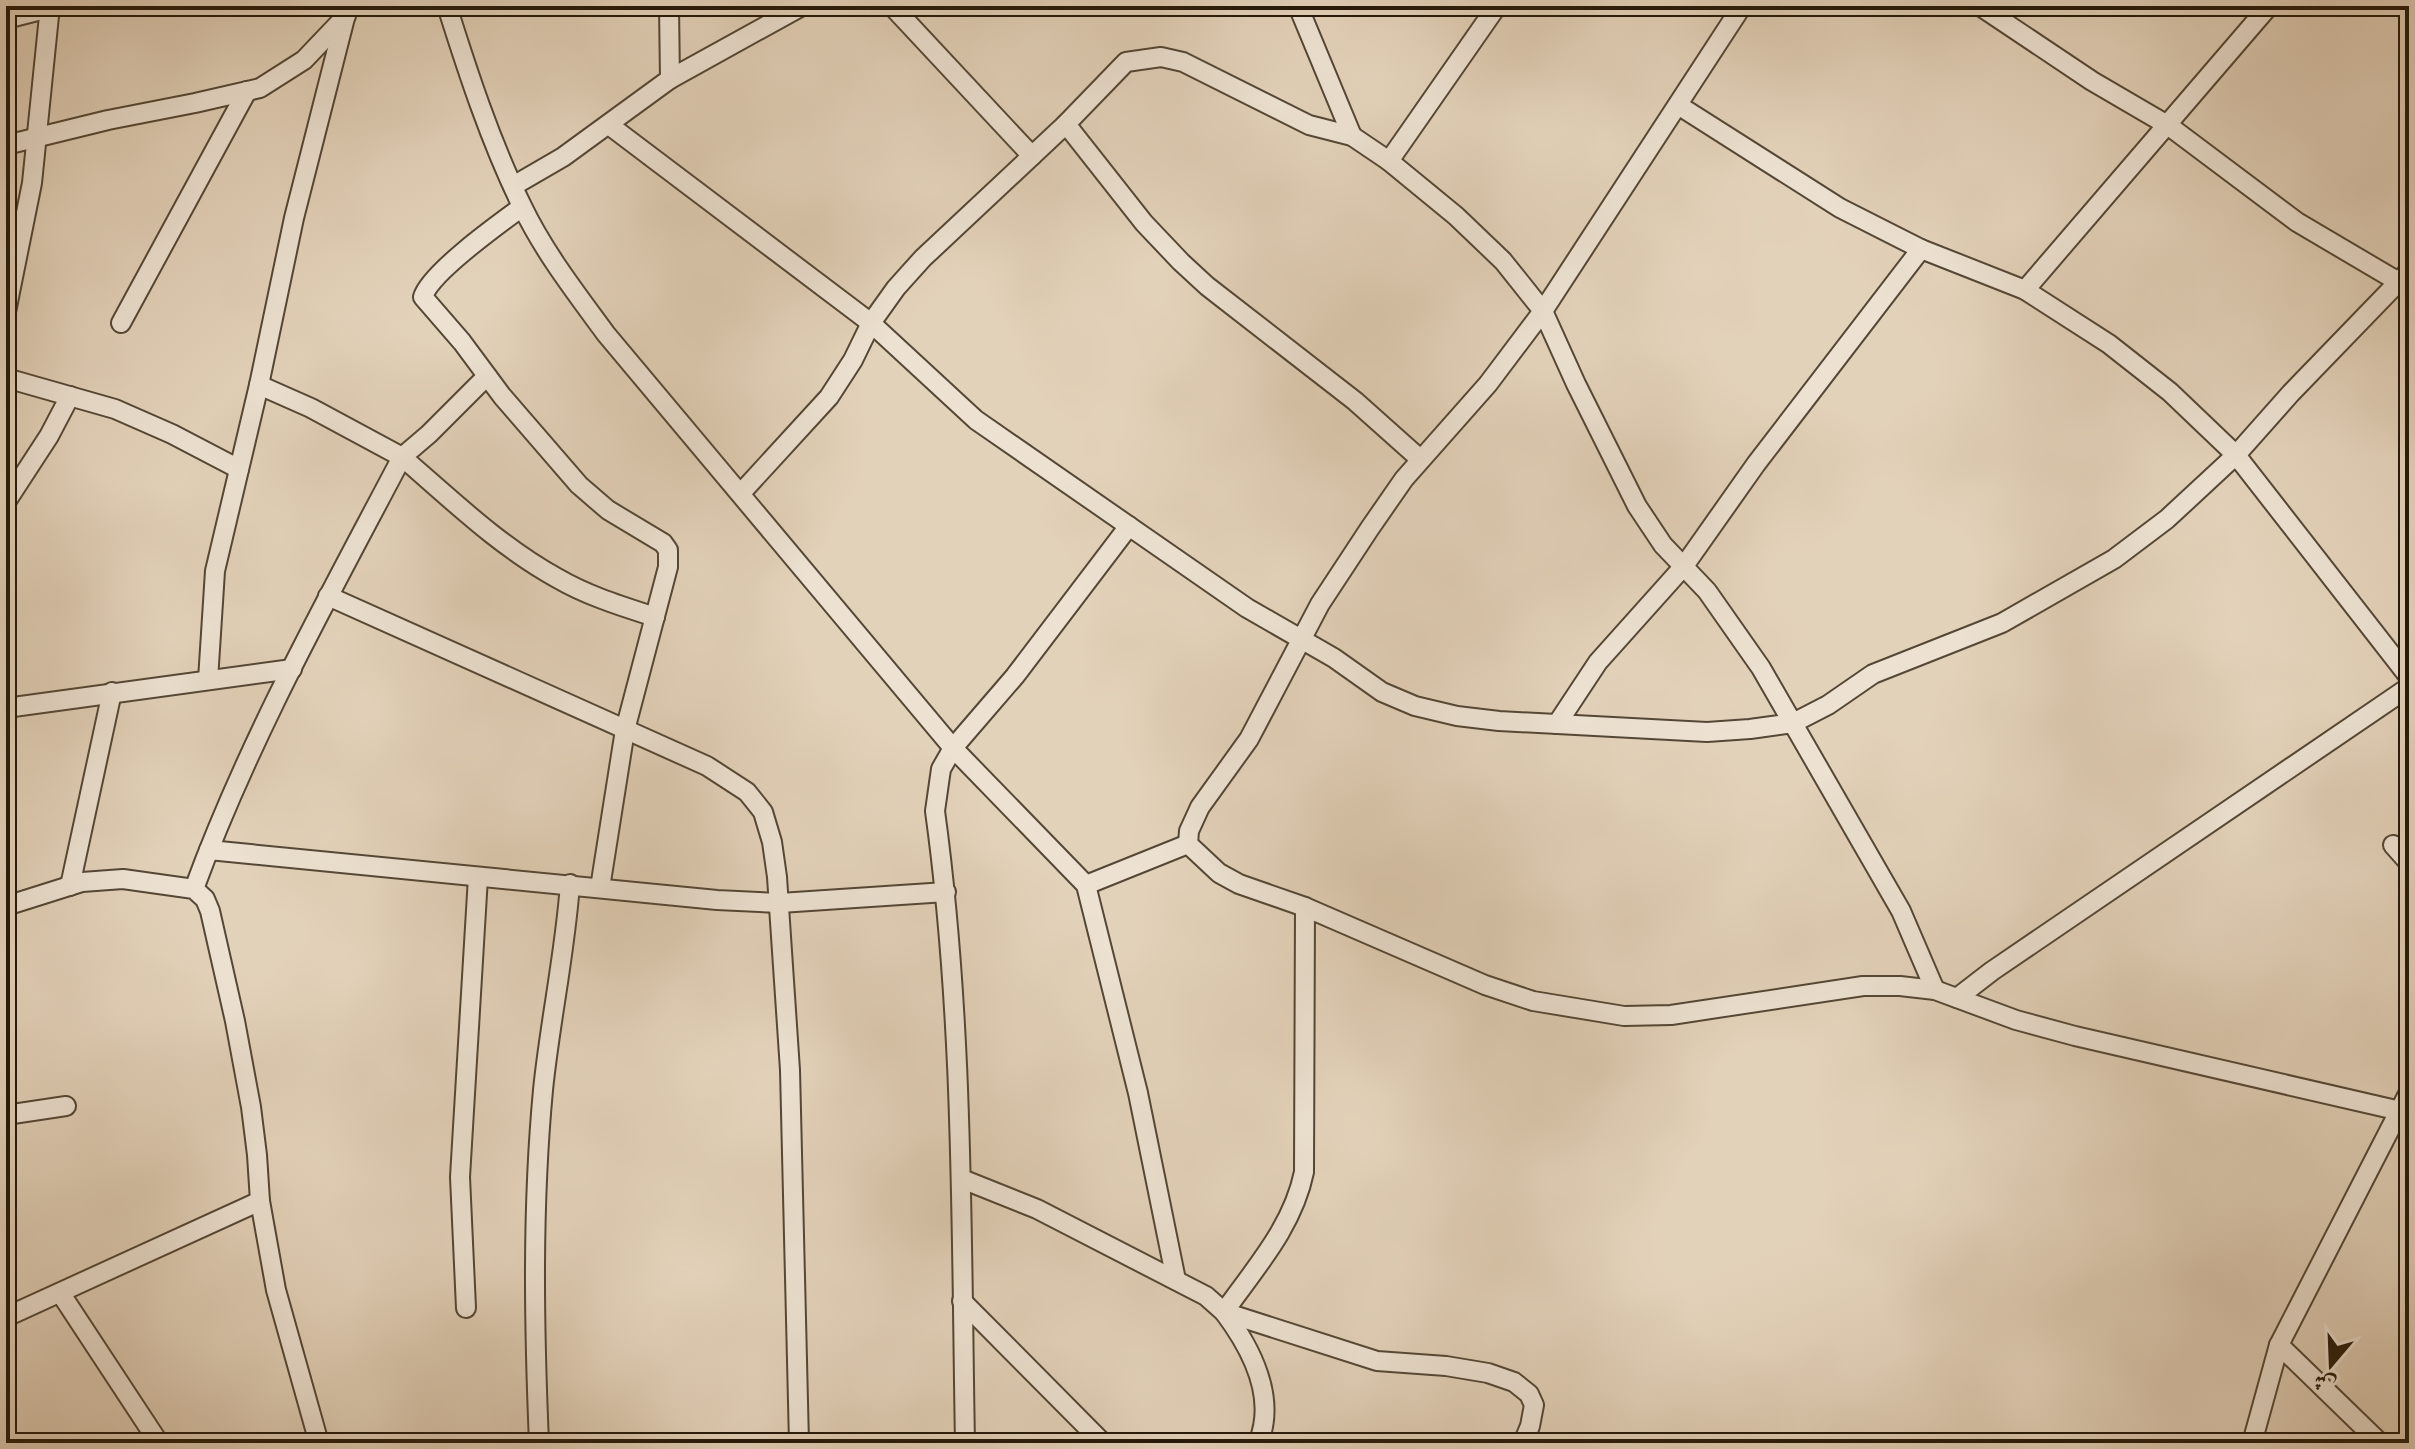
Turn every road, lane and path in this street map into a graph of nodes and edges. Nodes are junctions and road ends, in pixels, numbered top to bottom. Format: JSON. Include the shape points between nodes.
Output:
{"nodes":[{"id":1,"x":447,"y":6,"type":"edge"},
{"id":2,"x":669,"y":6,"type":"edge"},
{"id":3,"x":802,"y":6,"type":"edge"},
{"id":4,"x":892,"y":6,"type":"edge"},
{"id":5,"x":1298,"y":6,"type":"edge"},
{"id":6,"x":1497,"y":6,"type":"edge"},
{"id":7,"x":1742,"y":6,"type":"edge"},
{"id":8,"x":2269,"y":6,"type":"edge"},
{"id":9,"x":50,"y":7,"type":"edge"},
{"id":10,"x":1989,"y":8,"type":"edge"},
{"id":11,"x":348,"y":11,"type":"edge"},
{"id":12,"x":6,"y":19,"type":"edge"},
{"id":13,"x":670,"y":79,"type":"junction"},
{"id":14,"x":247,"y":91,"type":"junction"},
{"id":15,"x":1678,"y":105,"type":"junction"},
{"id":16,"x":1066,"y":124,"type":"junction"},
{"id":17,"x":609,"y":125,"type":"junction"},
{"id":18,"x":2169,"y":126,"type":"junction"},
{"id":19,"x":1352,"y":136,"type":"junction"},
{"id":20,"x":37,"y":139,"type":"junction"},
{"id":21,"x":6,"y":145,"type":"edge"},
{"id":22,"x":1032,"y":156,"type":"junction"},
{"id":23,"x":1389,"y":161,"type":"junction"},
{"id":24,"x":513,"y":186,"type":"junction"},
{"id":25,"x":522,"y":207,"type":"junction"},
{"id":26,"x":1921,"y":249,"type":"junction"},
{"id":27,"x":2403,"y":276,"type":"edge"},
{"id":28,"x":2025,"y":290,"type":"junction"},
{"id":29,"x":1543,"y":311,"type":"junction"},
{"id":30,"x":6,"y":312,"type":"edge"},
{"id":31,"x":121,"y":323,"type":"dead end"},
{"id":32,"x":871,"y":323,"type":"junction"},
{"id":33,"x":487,"y":376,"type":"junction"},
{"id":34,"x":6,"y":378,"type":"edge"},
{"id":35,"x":259,"y":385,"type":"junction"},
{"id":36,"x":70,"y":396,"type":"junction"},
{"id":37,"x":2236,"y":455,"type":"junction"},
{"id":38,"x":402,"y":457,"type":"junction"},
{"id":39,"x":1420,"y":459,"type":"junction"},
{"id":40,"x":239,"y":469,"type":"junction"},
{"id":41,"x":14,"y":479,"type":"edge"},
{"id":42,"x":741,"y":493,"type":"junction"},
{"id":43,"x":6,"y":502,"type":"edge"},
{"id":44,"x":1129,"y":526,"type":"junction"},
{"id":45,"x":1684,"y":566,"type":"junction"},
{"id":46,"x":328,"y":596,"type":"junction"},
{"id":47,"x":655,"y":617,"type":"junction"},
{"id":48,"x":1302,"y":638,"type":"junction"},
{"id":49,"x":292,"y":669,"type":"junction"},
{"id":50,"x":2409,"y":677,"type":"edge"},
{"id":51,"x":208,"y":680,"type":"junction"},
{"id":52,"x":2409,"y":687,"type":"edge"},
{"id":53,"x":112,"y":692,"type":"junction"},
{"id":54,"x":6,"y":708,"type":"edge"},
{"id":55,"x":1793,"y":723,"type":"junction"},
{"id":56,"x":1557,"y":724,"type":"junction"},
{"id":57,"x":625,"y":730,"type":"junction"},
{"id":58,"x":953,"y":748,"type":"junction"},
{"id":59,"x":1188,"y":844,"type":"junction"},
{"id":60,"x":2393,"y":845,"type":"dead end"},
{"id":61,"x":209,"y":850,"type":"junction"},
{"id":62,"x":2409,"y":863,"type":"edge"},
{"id":63,"x":478,"y":877,"type":"junction"},
{"id":64,"x":570,"y":884,"type":"junction"},
{"id":65,"x":1086,"y":885,"type":"junction"},
{"id":66,"x":70,"y":886,"type":"junction"},
{"id":67,"x":600,"y":888,"type":"junction"},
{"id":68,"x":194,"y":889,"type":"junction"},
{"id":69,"x":946,"y":892,"type":"junction"},
{"id":70,"x":780,"y":903,"type":"junction"},
{"id":71,"x":6,"y":906,"type":"edge"},
{"id":72,"x":1305,"y":907,"type":"junction"},
{"id":73,"x":1935,"y":990,"type":"junction"},
{"id":74,"x":1957,"y":998,"type":"junction"},
{"id":75,"x":2409,"y":1092,"type":"edge"},
{"id":76,"x":66,"y":1106,"type":"dead end"},
{"id":77,"x":2403,"y":1112,"type":"edge"},
{"id":78,"x":6,"y":1115,"type":"edge"},
{"id":79,"x":962,"y":1179,"type":"junction"},
{"id":80,"x":260,"y":1201,"type":"junction"},
{"id":81,"x":1176,"y":1280,"type":"junction"},
{"id":82,"x":61,"y":1294,"type":"junction"},
{"id":83,"x":962,"y":1301,"type":"junction"},
{"id":84,"x":466,"y":1308,"type":"dead end"},
{"id":85,"x":1224,"y":1312,"type":"junction"},
{"id":86,"x":6,"y":1317,"type":"edge"},
{"id":87,"x":2279,"y":1345,"type":"junction"},
{"id":88,"x":159,"y":1443,"type":"edge"},
{"id":89,"x":319,"y":1443,"type":"edge"},
{"id":90,"x":539,"y":1443,"type":"edge"},
{"id":91,"x":799,"y":1443,"type":"edge"},
{"id":92,"x":965,"y":1443,"type":"edge"},
{"id":93,"x":1103,"y":1443,"type":"edge"},
{"id":94,"x":1258,"y":1443,"type":"edge"},
{"id":95,"x":1523,"y":1443,"type":"edge"},
{"id":96,"x":2252,"y":1443,"type":"edge"},
{"id":97,"x":2380,"y":1443,"type":"edge"}],
"edges":[{"from":1,"to":24,"type":"street"},
{"from":2,"to":13,"type":"street"},
{"from":3,"to":13,"type":"street"},
{"from":4,"to":22,"type":"street"},
{"from":5,"to":19,"type":"street"},
{"from":6,"to":23,"type":"street"},
{"from":7,"to":15,"type":"street"},
{"from":8,"to":18,"type":"street"},
{"from":9,"to":12,"type":"street"},
{"from":9,"to":20,"type":"street"},
{"from":10,"to":18,"type":"street","via":[[2092,81]]},
{"from":11,"to":14,"type":"street","via":[[304,60]]},
{"from":11,"to":35,"type":"street","via":[[294,218]]},
{"from":13,"to":17,"type":"street"},
{"from":14,"to":20,"type":"street"},
{"from":14,"to":31,"type":"street"},
{"from":15,"to":26,"type":"street","via":[[1840,208]]},
{"from":15,"to":29,"type":"street"},
{"from":16,"to":19,"type":"street","via":[[1126,62],[1161,57],[1183,62],[1309,125]]},
{"from":16,"to":22,"type":"street"},
{"from":16,"to":39,"type":"street","via":[[1181,262]]},
{"from":17,"to":24,"type":"street"},
{"from":17,"to":32,"type":"street"},
{"from":18,"to":27,"type":"street","via":[[2297,222]]},
{"from":18,"to":28,"type":"street"},
{"from":19,"to":23,"type":"street"},
{"from":20,"to":21,"type":"street"},
{"from":20,"to":30,"type":"street"},
{"from":22,"to":32,"type":"street","via":[[923,258]]},
{"from":23,"to":29,"type":"street","via":[[1503,261]]},
{"from":24,"to":25,"type":"street"},
{"from":25,"to":33,"type":"street","via":[[435,278],[423,294]]},
{"from":25,"to":42,"type":"street","via":[[597,322]]},
{"from":26,"to":28,"type":"street"},
{"from":26,"to":45,"type":"street"},
{"from":27,"to":37,"type":"street"},
{"from":28,"to":37,"type":"street","via":[[2109,344],[2170,392]]},
{"from":29,"to":39,"type":"street","via":[[1488,384]]},
{"from":29,"to":45,"type":"street","via":[[1637,506]]},
{"from":32,"to":42,"type":"street","via":[[829,397]]},
{"from":32,"to":44,"type":"street","via":[[976,420]]},
{"from":33,"to":38,"type":"street"},
{"from":33,"to":47,"type":"street","via":[[593,498],[668,550]]},
{"from":34,"to":36,"type":"street"},
{"from":35,"to":38,"type":"street"},
{"from":35,"to":40,"type":"street"},
{"from":36,"to":40,"type":"street","via":[[115,409]]},
{"from":36,"to":41,"type":"street"},
{"from":37,"to":50,"type":"street"},
{"from":37,"to":55,"type":"street","via":[[2114,559],[2002,623],[1873,674]]},
{"from":38,"to":46,"type":"street"},
{"from":38,"to":47,"type":"street","via":[[491,534],[547,572],[596,597]]},
{"from":39,"to":48,"type":"street"},
{"from":40,"to":51,"type":"street","via":[[215,571]]},
{"from":41,"to":43,"type":"street"},
{"from":42,"to":58,"type":"street"},
{"from":44,"to":48,"type":"street","via":[[1247,608]]},
{"from":44,"to":58,"type":"street"},
{"from":45,"to":55,"type":"street","via":[[1738,634]]},
{"from":45,"to":56,"type":"street","via":[[1598,662]]},
{"from":46,"to":49,"type":"street"},
{"from":46,"to":57,"type":"street"},
{"from":47,"to":57,"type":"street"},
{"from":48,"to":56,"type":"street","via":[[1382,692],[1415,706],[1457,716]]},
{"from":48,"to":59,"type":"street","via":[[1249,739],[1200,807]]},
{"from":49,"to":51,"type":"street"},
{"from":49,"to":61,"type":"street"},
{"from":51,"to":53,"type":"street"},
{"from":52,"to":74,"type":"street"},
{"from":53,"to":54,"type":"street"},
{"from":53,"to":66,"type":"street"},
{"from":55,"to":56,"type":"street","via":[[1707,732]]},
{"from":55,"to":73,"type":"street","via":[[1901,911]]},
{"from":57,"to":67,"type":"street"},
{"from":57,"to":70,"type":"street","via":[[707,766],[756,802],[770,834]]},
{"from":58,"to":65,"type":"street"},
{"from":58,"to":69,"type":"street","via":[[941,769],[935,811]]},
{"from":59,"to":65,"type":"street"},
{"from":59,"to":72,"type":"street","via":[[1239,884]]},
{"from":60,"to":62,"type":"street"},
{"from":61,"to":63,"type":"street"},
{"from":61,"to":68,"type":"street"},
{"from":63,"to":64,"type":"street"},
{"from":63,"to":84,"type":"street","via":[[460,1177]]},
{"from":64,"to":67,"type":"street"},
{"from":64,"to":90,"type":"street","via":[[543,1092],[533,1265]]},
{"from":65,"to":81,"type":"street","via":[[1138,1093]]},
{"from":66,"to":68,"type":"street","via":[[123,879]]},
{"from":66,"to":71,"type":"street"},
{"from":67,"to":70,"type":"street"},
{"from":68,"to":80,"type":"street","via":[[210,911],[235,1021],[251,1107]]},
{"from":69,"to":70,"type":"street"},
{"from":69,"to":79,"type":"street"},
{"from":70,"to":91,"type":"street","via":[[790,1070]]},
{"from":72,"to":73,"type":"street","via":[[1485,985],[1590,1012],[1671,1015],[1863,986]]},
{"from":72,"to":85,"type":"street","via":[[1302,1180],[1285,1226]]},
{"from":73,"to":74,"type":"street"},
{"from":74,"to":77,"type":"street","via":[[2075,1036]]},
{"from":75,"to":77,"type":"street"},
{"from":76,"to":78,"type":"street"},
{"from":77,"to":87,"type":"street"},
{"from":79,"to":81,"type":"street","via":[[1037,1209]]},
{"from":79,"to":83,"type":"street"},
{"from":80,"to":82,"type":"street"},
{"from":80,"to":89,"type":"street","via":[[276,1290]]},
{"from":81,"to":85,"type":"street"},
{"from":82,"to":86,"type":"street"},
{"from":82,"to":88,"type":"street"},
{"from":83,"to":92,"type":"street"},
{"from":83,"to":93,"type":"street"},
{"from":85,"to":94,"type":"street","via":[[1266,1398]]},
{"from":85,"to":95,"type":"street","via":[[1377,1361],[1446,1366],[1514,1382],[1534,1405]]},
{"from":87,"to":96,"type":"street"},
{"from":87,"to":97,"type":"street"}]}
